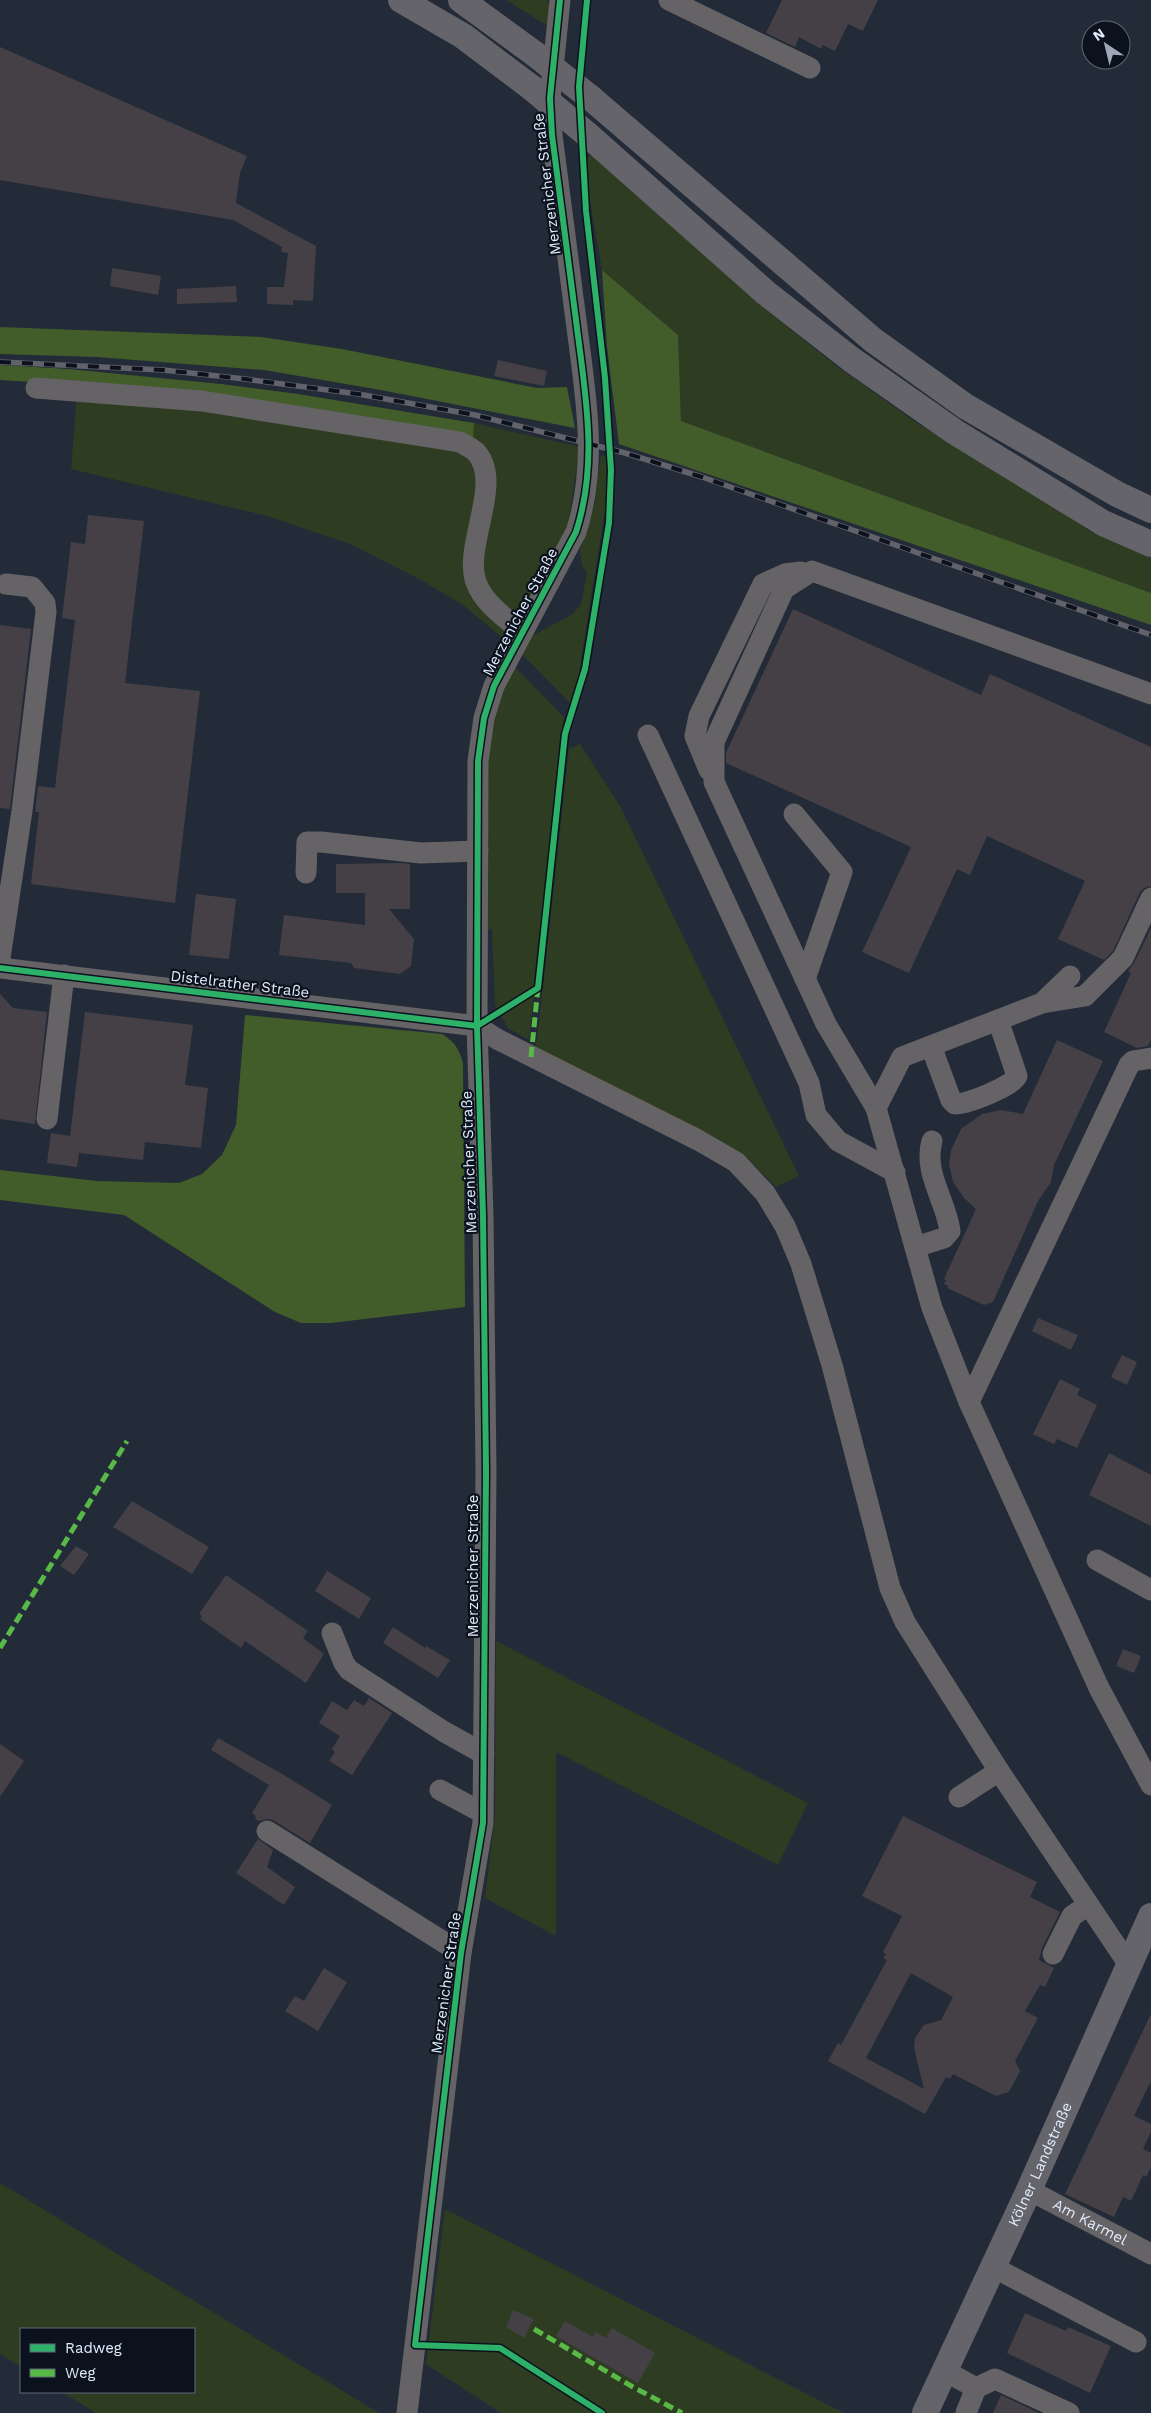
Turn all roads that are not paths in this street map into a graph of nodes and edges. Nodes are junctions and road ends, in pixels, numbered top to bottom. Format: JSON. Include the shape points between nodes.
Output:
{"nodes":[{"id":1,"x":401,"y":0,"type":"edge"},
{"id":2,"x":461,"y":0,"type":"edge"},
{"id":3,"x":560,"y":0,"type":"edge"},
{"id":4,"x":669,"y":0,"type":"edge"},
{"id":5,"x":810,"y":68,"type":"dead end"},
{"id":6,"x":36,"y":388,"type":"dead end"},
{"id":7,"x":1151,"y":510,"type":"edge"},
{"id":8,"x":1151,"y":544,"type":"edge"},
{"id":9,"x":6,"y":584,"type":"dead end"},
{"id":10,"x":522,"y":632,"type":"junction"},
{"id":11,"x":1151,"y":694,"type":"edge"},
{"id":12,"x":648,"y":735,"type":"dead end"},
{"id":13,"x":794,"y":814,"type":"dead end"},
{"id":14,"x":478,"y":851,"type":"junction"},
{"id":15,"x":306,"y":873,"type":"dead end"},
{"id":16,"x":1151,"y":898,"type":"edge"},
{"id":17,"x":0,"y":958,"type":"edge"},
{"id":18,"x":0,"y":968,"type":"edge"},
{"id":19,"x":64,"y":975,"type":"junction"},
{"id":20,"x":1070,"y":976,"type":"dead end"},
{"id":21,"x":805,"y":979,"type":"junction"},
{"id":22,"x":1042,"y":1002,"type":"junction"},
{"id":23,"x":998,"y":1020,"type":"junction"},
{"id":24,"x":477,"y":1026,"type":"junction"},
{"id":25,"x":931,"y":1046,"type":"junction"},
{"id":26,"x":1151,"y":1058,"type":"edge"},
{"id":27,"x":876,"y":1108,"type":"junction"},
{"id":28,"x":47,"y":1119,"type":"dead end"},
{"id":29,"x":932,"y":1141,"type":"dead end"},
{"id":30,"x":895,"y":1172,"type":"junction"},
{"id":31,"x":915,"y":1247,"type":"junction"},
{"id":32,"x":969,"y":1402,"type":"junction"},
{"id":33,"x":1097,"y":1560,"type":"dead end"},
{"id":34,"x":1151,"y":1590,"type":"edge"},
{"id":35,"x":332,"y":1633,"type":"dead end"},
{"id":36,"x":484,"y":1754,"type":"junction"},
{"id":37,"x":998,"y":1771,"type":"junction"},
{"id":38,"x":1151,"y":1785,"type":"edge"},
{"id":39,"x":440,"y":1790,"type":"dead end"},
{"id":40,"x":959,"y":1797,"type":"dead end"},
{"id":41,"x":483,"y":1813,"type":"junction"},
{"id":42,"x":267,"y":1831,"type":"dead end"},
{"id":43,"x":1088,"y":1905,"type":"junction"},
{"id":44,"x":1151,"y":1916,"type":"edge"},
{"id":45,"x":461,"y":1953,"type":"junction"},
{"id":46,"x":1053,"y":1954,"type":"dead end"},
{"id":47,"x":1128,"y":1964,"type":"junction"},
{"id":48,"x":1029,"y":2190,"type":"junction"},
{"id":49,"x":1151,"y":2254,"type":"edge"},
{"id":50,"x":993,"y":2267,"type":"junction"},
{"id":51,"x":1136,"y":2342,"type":"dead end"},
{"id":52,"x":945,"y":2371,"type":"junction"},
{"id":53,"x":976,"y":2388,"type":"junction"},
{"id":54,"x":407,"y":2413,"type":"edge"},
{"id":55,"x":925,"y":2413,"type":"edge"},
{"id":56,"x":966,"y":2413,"type":"edge"},
{"id":57,"x":1069,"y":2413,"type":"edge"}],
"edges":[{"from":1,"to":8,"type":"main road","bridge":true,"via":[[463,36],[532,88],[766,293],[852,360],[955,432],[1104,523]]},
{"from":2,"to":7,"type":"main road","bridge":true,"via":[[592,99],[873,340],[965,406],[1117,494]]},
{"from":3,"to":10,"type":"street","name":"Merzenicher Straße","via":[[550,98],[552,135],[584,384],[589,474],[576,532]]},
{"from":4,"to":5,"type":"street"},
{"from":6,"to":10,"type":"street","via":[[202,401],[460,442],[476,451],[486,474],[472,561],[476,584],[492,605]]},
{"from":9,"to":17,"type":"street","via":[[32,587],[45,604],[46,612]]},
{"from":10,"to":14,"type":"street","name":"Merzenicher Straße","via":[[494,686],[484,718],[478,761]]},
{"from":11,"to":21,"type":"street","via":[[812,571],[784,589],[714,742],[714,782]]},
{"from":12,"to":30,"type":"street","via":[[809,1083],[816,1115],[838,1141]]},
{"from":13,"to":21,"type":"street","via":[[842,872]]},
{"from":14,"to":15,"type":"street","via":[[421,853],[307,842]]},
{"from":14,"to":24,"type":"street","name":"Merzenicher Straße"},
{"from":16,"to":22,"type":"street","via":[[1123,958],[1085,996]]},
{"from":18,"to":19,"type":"street","name":"Distelrather Straße"},
{"from":19,"to":24,"type":"street","name":"Distelrather Straße"},
{"from":19,"to":28,"type":"street"},
{"from":20,"to":22,"type":"street"},
{"from":21,"to":27,"type":"street","via":[[826,1024]]},
{"from":22,"to":23,"type":"street"},
{"from":23,"to":25,"type":"street"},
{"from":23,"to":25,"type":"street","via":[[1017,1076],[1011,1084],[996,1090],[955,1104],[950,1100]]},
{"from":24,"to":36,"type":"street","name":"Merzenicher Straße","via":[[483,1235]]},
{"from":24,"to":37,"type":"street","via":[[736,1162],[765,1193],[785,1226],[801,1264],[832,1365],[890,1588],[905,1622]]},
{"from":25,"to":27,"type":"street","via":[[902,1057]]},
{"from":26,"to":32,"type":"street","via":[[1129,1064]]},
{"from":27,"to":30,"type":"street"},
{"from":29,"to":31,"type":"street","via":[[932,1170],[950,1231],[944,1238]]},
{"from":30,"to":31,"type":"street"},
{"from":31,"to":32,"type":"street","via":[[932,1308]]},
{"from":32,"to":38,"type":"street","via":[[1099,1688]]},
{"from":33,"to":34,"type":"street"},
{"from":35,"to":36,"type":"street","via":[[349,1670]]},
{"from":36,"to":41,"type":"street","name":"Merzenicher Straße"},
{"from":37,"to":40,"type":"street"},
{"from":37,"to":43,"type":"street"},
{"from":39,"to":41,"type":"street"},
{"from":41,"to":45,"type":"street","name":"Merzenicher Straße"},
{"from":42,"to":45,"type":"street"},
{"from":43,"to":46,"type":"street","via":[[1072,1916]]},
{"from":43,"to":47,"type":"street"},
{"from":44,"to":47,"type":"main road","name":"Kölner Landstraße"},
{"from":45,"to":54,"type":"street","name":"Merzenicher Straße"},
{"from":47,"to":48,"type":"main road","name":"Kölner Landstraße"},
{"from":48,"to":49,"type":"street","name":"Am Karmel"},
{"from":48,"to":50,"type":"main road","name":"Kölner Landstraße"},
{"from":50,"to":51,"type":"street"},
{"from":50,"to":52,"type":"main road","name":"Kölner Landstraße"},
{"from":52,"to":53,"type":"street"},
{"from":52,"to":55,"type":"main road","name":"Kölner Landstraße"},
{"from":53,"to":56,"type":"street"},
{"from":53,"to":57,"type":"street","via":[[995,2379]]}]}
